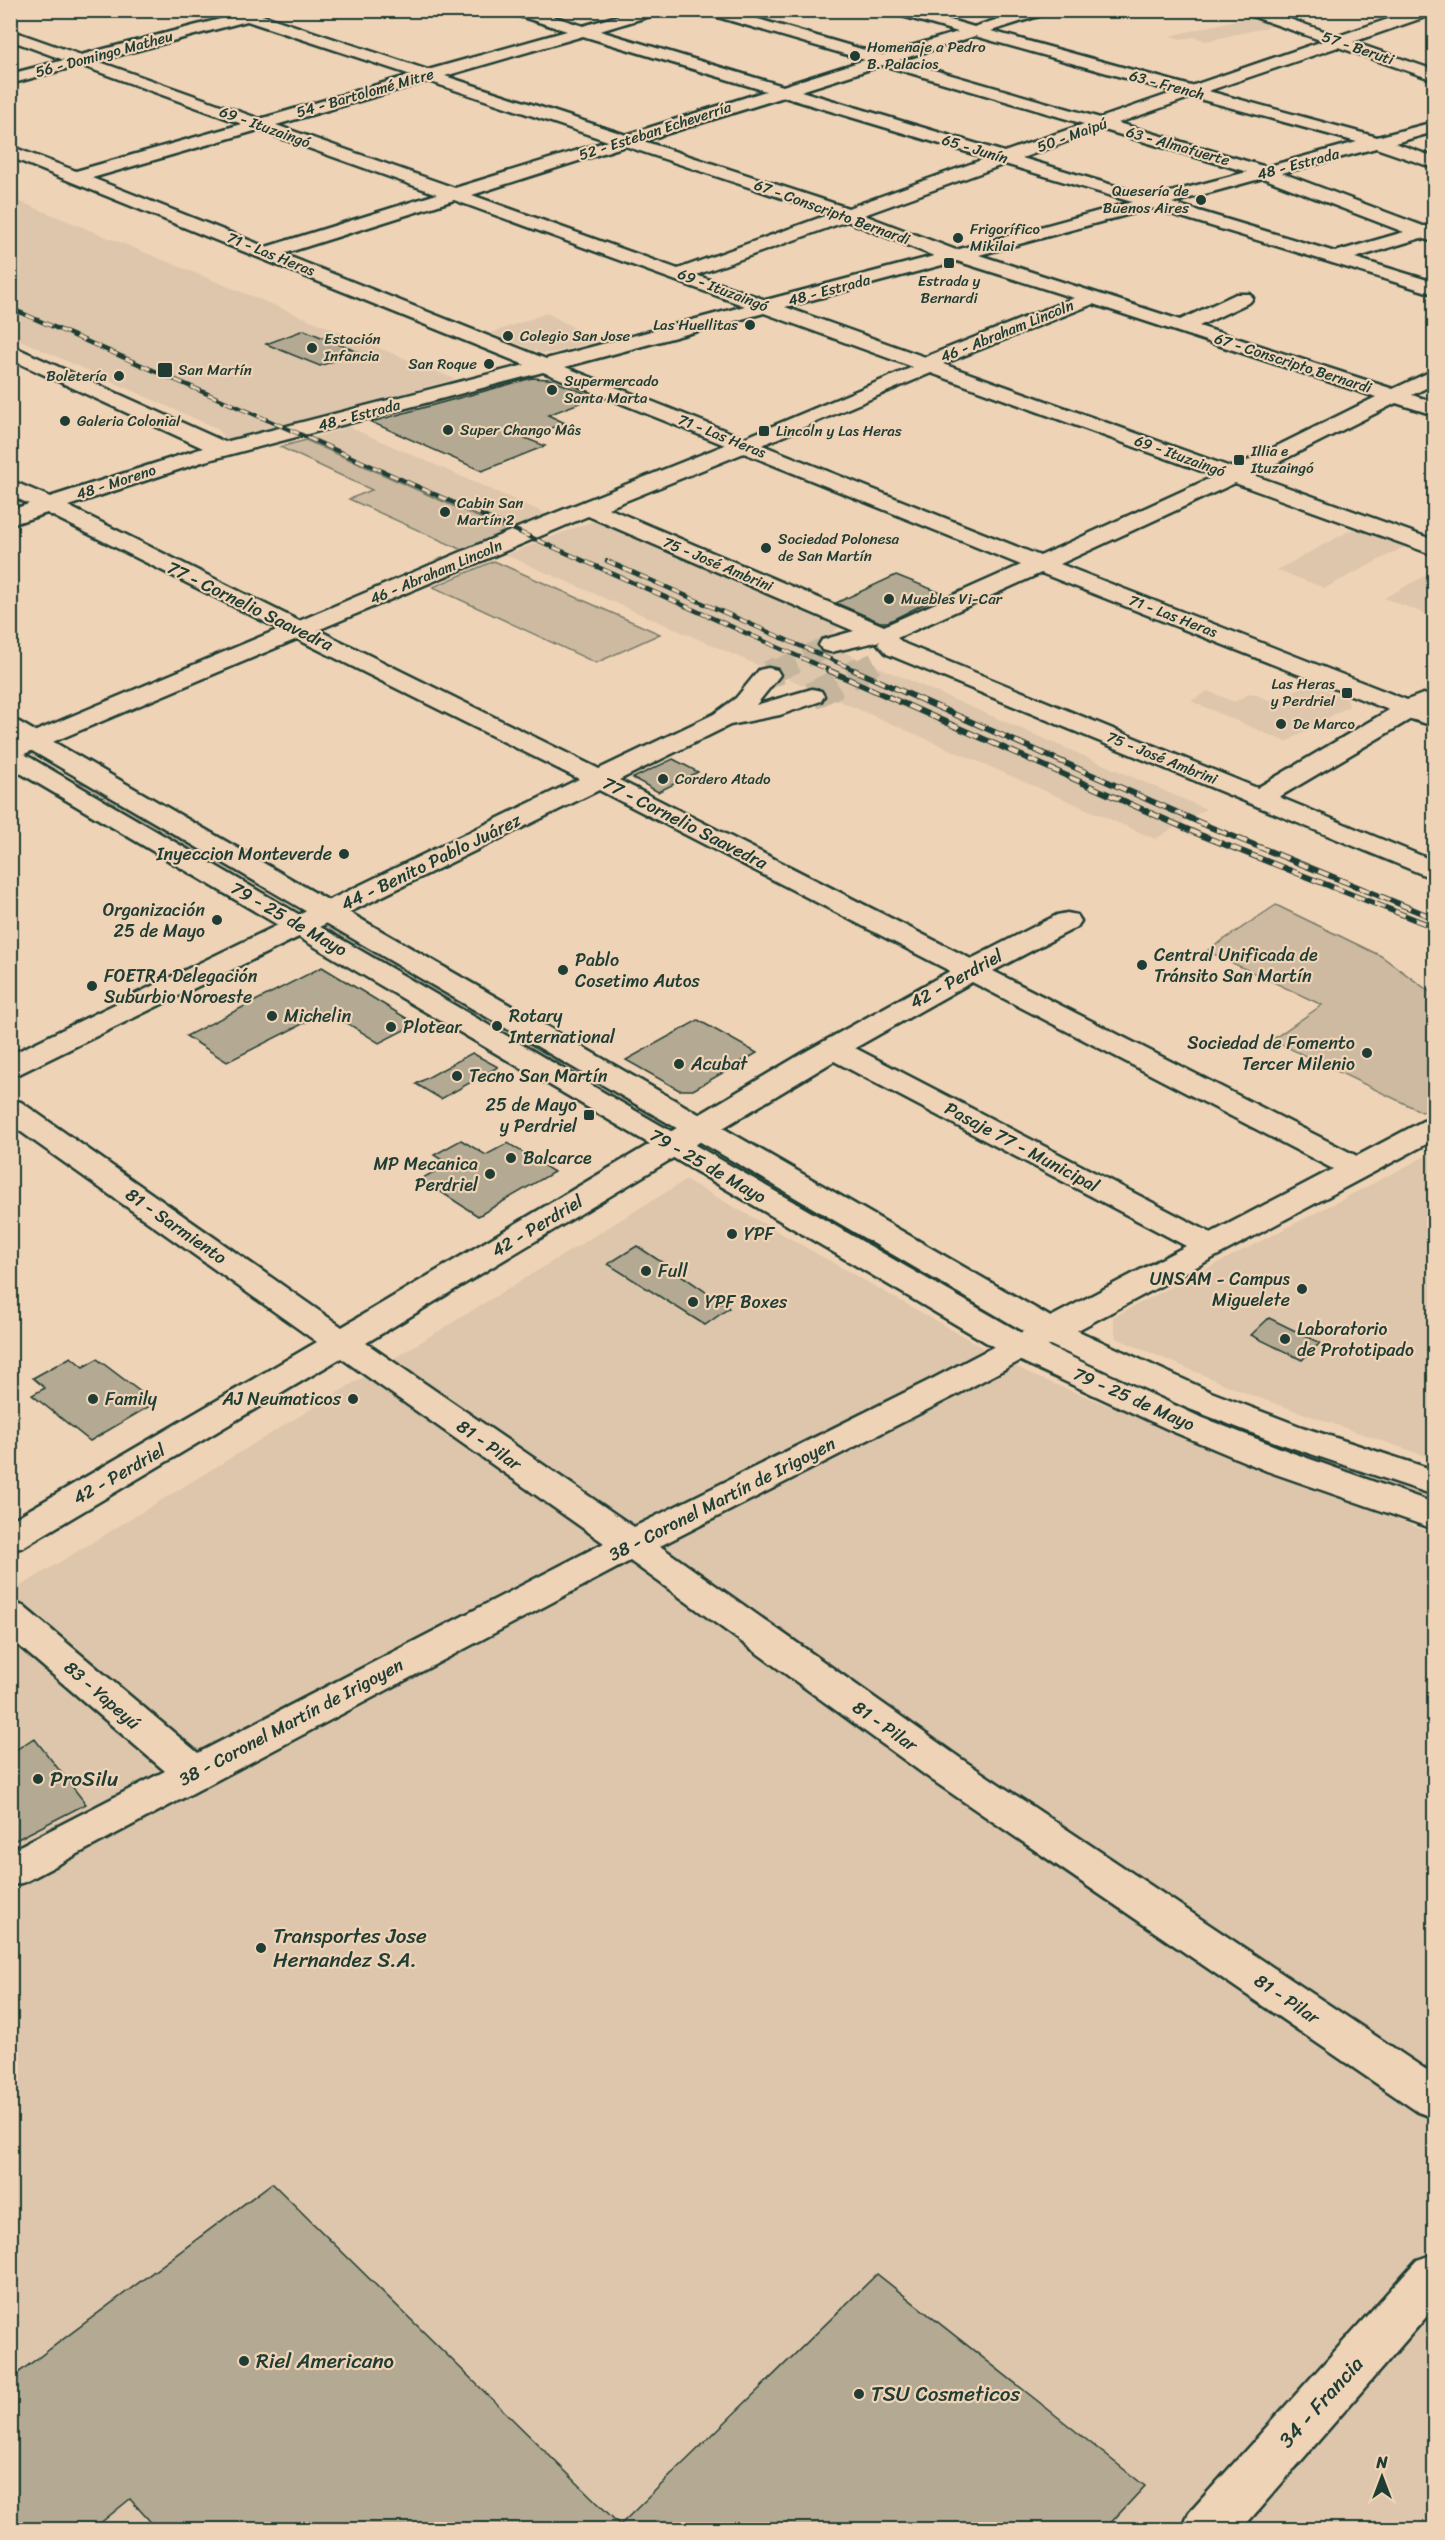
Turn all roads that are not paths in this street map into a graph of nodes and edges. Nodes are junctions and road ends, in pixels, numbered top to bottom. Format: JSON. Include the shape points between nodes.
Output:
{"nodes":[{"id":1,"x":268,"y":10,"type":"edge"},
{"id":2,"x":515,"y":10,"type":"edge"},
{"id":3,"x":655,"y":10,"type":"edge"},
{"id":4,"x":709,"y":10,"type":"edge"},
{"id":5,"x":897,"y":10,"type":"edge"},
{"id":6,"x":1043,"y":10,"type":"edge"},
{"id":7,"x":1248,"y":10,"type":"edge"},
{"id":8,"x":1431,"y":10,"type":"edge"},
{"id":9,"x":238,"y":13,"type":"edge"},
{"id":10,"x":582,"y":31,"type":"junction"},
{"id":11,"x":975,"y":32,"type":"junction"},
{"id":12,"x":10,"y":35,"type":"edge"},
{"id":13,"x":1337,"y":41,"type":"junction"},
{"id":14,"x":80,"y":60,"type":"junction"},
{"id":15,"x":881,"y":60,"type":"junction"},
{"id":16,"x":1434,"y":75,"type":"edge"},
{"id":17,"x":425,"y":76,"type":"junction"},
{"id":18,"x":10,"y":79,"type":"edge"},
{"id":19,"x":781,"y":91,"type":"junction"},
{"id":20,"x":1192,"y":92,"type":"junction"},
{"id":21,"x":1102,"y":123,"type":"junction"},
{"id":22,"x":257,"y":124,"type":"junction"},
{"id":23,"x":1434,"y":127,"type":"edge"},
{"id":24,"x":624,"y":140,"type":"junction"},
{"id":25,"x":1379,"y":143,"type":"junction"},
{"id":26,"x":10,"y":151,"type":"edge"},
{"id":27,"x":1006,"y":159,"type":"junction"},
{"id":28,"x":1434,"y":163,"type":"edge"},
{"id":29,"x":1268,"y":172,"type":"junction"},
{"id":30,"x":76,"y":177,"type":"junction"},
{"id":31,"x":457,"y":195,"type":"junction"},
{"id":32,"x":1149,"y":204,"type":"junction"},
{"id":33,"x":847,"y":214,"type":"junction"},
{"id":34,"x":1430,"y":233,"type":"edge"},
{"id":35,"x":267,"y":253,"type":"junction"},
{"id":36,"x":959,"y":256,"type":"junction"},
{"id":37,"x":1335,"y":258,"type":"junction"},
{"id":38,"x":681,"y":274,"type":"junction"},
{"id":39,"x":1434,"y":288,"type":"edge"},
{"id":40,"x":1091,"y":298,"type":"junction"},
{"id":41,"x":1244,"y":298,"type":"dead end"},
{"id":42,"x":766,"y":307,"type":"junction"},
{"id":43,"x":1180,"y":327,"type":"junction"},
{"id":44,"x":10,"y":351,"type":"edge"},
{"id":45,"x":546,"y":366,"type":"junction"},
{"id":46,"x":926,"y":366,"type":"junction"},
{"id":47,"x":1434,"y":376,"type":"edge"},
{"id":48,"x":1395,"y":397,"type":"junction"},
{"id":49,"x":1434,"y":409,"type":"edge"},
{"id":50,"x":744,"y":445,"type":"junction"},
{"id":51,"x":222,"y":449,"type":"junction"},
{"id":52,"x":1234,"y":476,"type":"junction"},
{"id":53,"x":10,"y":486,"type":"edge"},
{"id":54,"x":47,"y":505,"type":"junction"},
{"id":55,"x":589,"y":508,"type":"junction"},
{"id":56,"x":10,"y":518,"type":"edge"},
{"id":57,"x":1434,"y":548,"type":"edge"},
{"id":58,"x":1038,"y":564,"type":"junction"},
{"id":59,"x":299,"y":630,"type":"junction"},
{"id":60,"x":885,"y":643,"type":"junction"},
{"id":61,"x":831,"y":645,"type":"tunnel mouth"},
{"id":62,"x":768,"y":675,"type":"tunnel mouth"},
{"id":63,"x":1434,"y":694,"type":"edge"},
{"id":64,"x":812,"y":696,"type":"tunnel mouth"},
{"id":65,"x":1410,"y":709,"type":"junction"},
{"id":66,"x":723,"y":719,"type":"junction"},
{"id":67,"x":1434,"y":719,"type":"edge"},
{"id":68,"x":10,"y":727,"type":"edge"},
{"id":69,"x":19,"y":750,"type":"edge"},
{"id":70,"x":598,"y":779,"type":"junction"},
{"id":71,"x":1259,"y":798,"type":"junction"},
{"id":72,"x":1434,"y":871,"type":"edge"},
{"id":73,"x":331,"y":911,"type":"junction"},
{"id":74,"x":1067,"y":921,"type":"dead end"},
{"id":75,"x":302,"y":926,"type":"junction"},
{"id":76,"x":971,"y":969,"type":"junction"},
{"id":77,"x":834,"y":1049,"type":"junction"},
{"id":78,"x":10,"y":1067,"type":"edge"},
{"id":79,"x":10,"y":1108,"type":"edge"},
{"id":80,"x":700,"y":1127,"type":"junction"},
{"id":81,"x":1434,"y":1128,"type":"edge"},
{"id":82,"x":672,"y":1144,"type":"junction"},
{"id":83,"x":1356,"y":1168,"type":"junction"},
{"id":84,"x":1209,"y":1245,"type":"junction"},
{"id":85,"x":1049,"y":1330,"type":"junction"},
{"id":86,"x":342,"y":1343,"type":"junction"},
{"id":87,"x":1018,"y":1346,"type":"junction"},
{"id":88,"x":1434,"y":1483,"type":"edge"},
{"id":89,"x":1434,"y":1516,"type":"edge"},
{"id":90,"x":10,"y":1538,"type":"edge"},
{"id":91,"x":632,"y":1544,"type":"junction"},
{"id":92,"x":10,"y":1616,"type":"edge"},
{"id":93,"x":194,"y":1773,"type":"junction"},
{"id":94,"x":10,"y":1870,"type":"edge"},
{"id":95,"x":1434,"y":2099,"type":"edge"},
{"id":96,"x":1434,"y":2275,"type":"edge"},
{"id":97,"x":1208,"y":2529,"type":"edge"}],
"edges":[{"from":1,"to":9,"type":"street","name":"56 - Domingo Matheu"},
{"from":2,"to":10,"type":"street","name":"65 - Junín"},
{"from":3,"to":10,"type":"street","name":"54 - Bartolomé Mitre"},
{"from":4,"to":15,"type":"street","name":"63 - Almafuerte"},
{"from":5,"to":11,"type":"street","name":"63 - French"},
{"from":6,"to":11,"type":"street","name":"52 - Esteban Echeverría"},
{"from":7,"to":13,"type":"street","name":"57 - Beruti"},
{"from":8,"to":13,"type":"street","name":"50 - Maipú"},
{"from":9,"to":14,"type":"street","name":"56 - Domingo Matheu"},
{"from":9,"to":17,"type":"street","name":"67 - Conscripto Bernardi"},
{"from":10,"to":17,"type":"street","name":"54 - Bartolomé Mitre"},
{"from":10,"to":19,"type":"street","name":"65 - Junín"},
{"from":11,"to":15,"type":"street","name":"52 - Esteban Echeverría"},
{"from":11,"to":20,"type":"street","name":"63 - French"},
{"from":12,"to":14,"type":"street","name":"69 - Ituzaingó"},
{"from":13,"to":16,"type":"street","name":"57 - Beruti"},
{"from":13,"to":20,"type":"street","name":"50 - Maipú"},
{"from":14,"to":18,"type":"street","name":"56 - Domingo Matheu"},
{"from":14,"to":22,"type":"street","name":"69 - Ituzaingó"},
{"from":15,"to":19,"type":"street","name":"52 - Esteban Echeverría"},
{"from":15,"to":21,"type":"street","name":"63 - Almafuerte"},
{"from":17,"to":22,"type":"street","name":"54 - Bartolomé Mitre"},
{"from":17,"to":24,"type":"street","name":"67 - Conscripto Bernardi"},
{"from":19,"to":24,"type":"street","name":"52 - Esteban Echeverría"},
{"from":19,"to":27,"type":"street","name":"65 - Junín"},
{"from":20,"to":21,"type":"street","name":"50 - Maipú"},
{"from":20,"to":25,"type":"street","name":"63 - French"},
{"from":21,"to":27,"type":"street","name":"50 - Maipú"},
{"from":21,"to":29,"type":"street","name":"63 - Almafuerte"},
{"from":22,"to":30,"type":"street","name":"54 - Bartolomé Mitre"},
{"from":22,"to":31,"type":"street","name":"69 - Ituzaingó"},
{"from":23,"to":25,"type":"street","name":"48 - Estrada"},
{"from":24,"to":31,"type":"street","name":"52 - Esteban Echeverría"},
{"from":24,"to":33,"type":"street","name":"67 - Conscripto Bernardi"},
{"from":25,"to":28,"type":"street","name":"63 - French"},
{"from":25,"to":29,"type":"street","name":"48 - Estrada"},
{"from":26,"to":30,"type":"street","name":"71 - Las Heras"},
{"from":27,"to":32,"type":"street","name":"65 - Junín"},
{"from":27,"to":33,"type":"street","name":"50 - Maipú"},
{"from":29,"to":32,"type":"street","name":"48 - Estrada"},
{"from":29,"to":34,"type":"street","name":"63 - Almafuerte"},
{"from":30,"to":35,"type":"street","name":"71 - Las Heras"},
{"from":31,"to":35,"type":"street","name":"52 - Esteban Echeverría"},
{"from":31,"to":38,"type":"street","name":"69 - Ituzaingó"},
{"from":32,"to":36,"type":"street","name":"48 - Estrada"},
{"from":32,"to":37,"type":"street","name":"65 - Junín"},
{"from":33,"to":36,"type":"street","name":"67 - Conscripto Bernardi"},
{"from":33,"to":38,"type":"street","name":"50 - Maipú"},
{"from":34,"to":37,"type":"street"},
{"from":35,"to":45,"type":"street","name":"71 - Las Heras"},
{"from":36,"to":40,"type":"street","name":"67 - Conscripto Bernardi"},
{"from":36,"to":42,"type":"street","name":"48 - Estrada"},
{"from":37,"to":39,"type":"street","name":"65 - Junín"},
{"from":38,"to":42,"type":"street","name":"69 - Ituzaingó"},
{"from":40,"to":43,"type":"street","name":"67 - Conscripto Bernardi"},
{"from":40,"to":46,"type":"street","name":"46 - Abraham Lincoln"},
{"from":41,"to":43,"type":"street"},
{"from":42,"to":45,"type":"street","name":"48 - Estrada"},
{"from":42,"to":46,"type":"street","name":"69 - Ituzaingó"},
{"from":43,"to":48,"type":"street","name":"67 - Conscripto Bernardi"},
{"from":44,"to":51,"type":"street"},
{"from":45,"to":50,"type":"street","name":"71 - Las Heras"},
{"from":45,"to":51,"type":"street","name":"48 - Estrada"},
{"from":46,"to":50,"type":"street","name":"46 - Abraham Lincoln"},
{"from":46,"to":52,"type":"street","name":"69 - Ituzaingó"},
{"from":47,"to":48,"type":"street"},
{"from":48,"to":49,"type":"street","name":"67 - Conscripto Bernardi"},
{"from":48,"to":52,"type":"street"},
{"from":50,"to":55,"type":"street","name":"46 - Abraham Lincoln"},
{"from":50,"to":58,"type":"street","name":"71 - Las Heras"},
{"from":51,"to":54,"type":"street","name":"48 - Moreno"},
{"from":52,"to":57,"type":"street","name":"69 - Ituzaingó"},
{"from":52,"to":58,"type":"street"},
{"from":53,"to":54,"type":"street","name":"77 - Cornelio Saavedra"},
{"from":54,"to":56,"type":"street","name":"48 - Moreno"},
{"from":54,"to":59,"type":"street","name":"77 - Cornelio Saavedra"},
{"from":55,"to":59,"type":"street","name":"46 - Abraham Lincoln"},
{"from":55,"to":60,"type":"street","name":"75 - José Ambrini"},
{"from":58,"to":60,"type":"street"},
{"from":58,"to":65,"type":"street","name":"71 - Las Heras"},
{"from":59,"to":69,"type":"street","name":"46 - Abraham Lincoln"},
{"from":59,"to":70,"type":"street","name":"77 - Cornelio Saavedra"},
{"from":60,"to":61,"type":"street","via":[[854,638]]},
{"from":60,"to":71,"type":"street","name":"75 - José Ambrini"},
{"from":62,"to":66,"type":"street","name":"44 - Benito Pablo Juárez","via":[[745,703]]},
{"from":63,"to":65,"type":"street"},
{"from":64,"to":66,"type":"street","name":"44 - Benito Pablo Juárez","via":[[771,710]]},
{"from":65,"to":67,"type":"street","name":"71 - Las Heras"},
{"from":65,"to":71,"type":"street"},
{"from":66,"to":70,"type":"street","name":"44 - Benito Pablo Juárez"},
{"from":68,"to":69,"type":"street","name":"79 - 25 de Mayo"},
{"from":69,"to":73,"type":"street","name":"79 - 25 de Mayo"},
{"from":69,"to":75,"type":"street","name":"79 - 25 de Mayo"},
{"from":70,"to":73,"type":"street","name":"44 - Benito Pablo Juárez"},
{"from":70,"to":76,"type":"street","name":"77 - Cornelio Saavedra"},
{"from":71,"to":72,"type":"street","name":"75 - José Ambrini"},
{"from":73,"to":75,"type":"street","name":"44 - Benito Pablo Juárez"},
{"from":73,"to":80,"type":"street","name":"79 - 25 de Mayo"},
{"from":74,"to":76,"type":"street","name":"42 - Perdriel"},
{"from":75,"to":78,"type":"street","name":"44 - Benito Pablo Juárez"},
{"from":75,"to":82,"type":"street","name":"79 - 25 de Mayo"},
{"from":76,"to":77,"type":"street","name":"42 - Perdriel"},
{"from":76,"to":83,"type":"street","name":"77 - Cornelio Saavedra"},
{"from":77,"to":80,"type":"street","name":"42 - Perdriel"},
{"from":77,"to":84,"type":"street","name":"Pasaje 77 - Municipal"},
{"from":79,"to":86,"type":"street","name":"81 - Sarmiento"},
{"from":80,"to":82,"type":"street","name":"42 - Perdriel"},
{"from":80,"to":85,"type":"street","name":"79 - 25 de Mayo"},
{"from":81,"to":83,"type":"street","name":"38 - Coronel Martín de Irigoyen"},
{"from":82,"to":86,"type":"street","name":"42 - Perdriel"},
{"from":82,"to":87,"type":"street","name":"79 - 25 de Mayo"},
{"from":83,"to":84,"type":"street","name":"38 - Coronel Martín de Irigoyen"},
{"from":84,"to":85,"type":"street","name":"38 - Coronel Martín de Irigoyen"},
{"from":85,"to":87,"type":"street","name":"38 - Coronel Martín de Irigoyen"},
{"from":85,"to":88,"type":"street","name":"79 - 25 de Mayo","via":[[1209,1404]]},
{"from":86,"to":90,"type":"street","name":"42 - Perdriel"},
{"from":86,"to":91,"type":"street","name":"81 - Pilar"},
{"from":87,"to":89,"type":"street","name":"79 - 25 de Mayo","via":[[1186,1424]]},
{"from":87,"to":91,"type":"street","name":"38 - Coronel Martín de Irigoyen"},
{"from":91,"to":93,"type":"street","name":"38 - Coronel Martín de Irigoyen"},
{"from":91,"to":95,"type":"street","name":"81 - Pilar","via":[[946,1769]]},
{"from":92,"to":93,"type":"street","name":"83 - Yapeyú"},
{"from":93,"to":94,"type":"street","name":"38 - Coronel Martín de Irigoyen"},
{"from":96,"to":97,"type":"street","name":"34 - Francia"}]}
